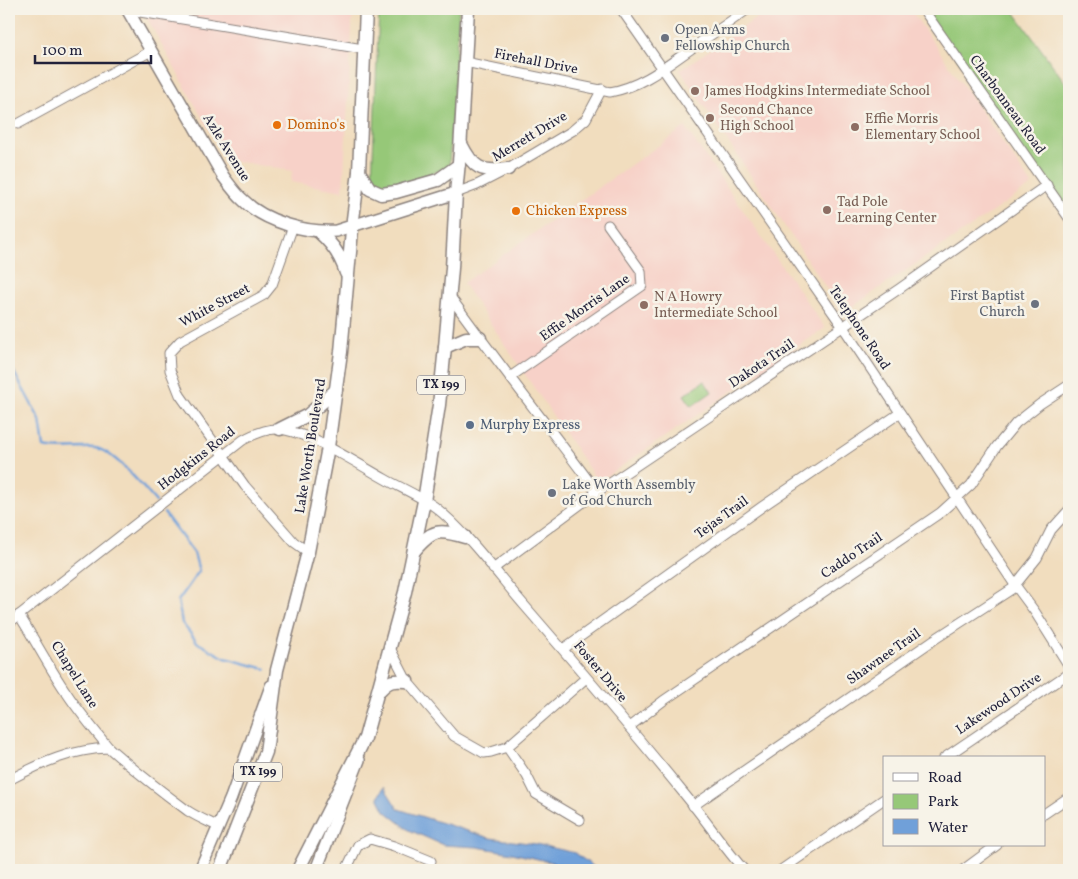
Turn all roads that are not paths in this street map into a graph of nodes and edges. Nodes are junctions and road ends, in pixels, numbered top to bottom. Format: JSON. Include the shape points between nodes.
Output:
{"nodes":[{"id":1,"x":129,"y":9,"type":"edge"},
{"id":2,"x":366,"y":9,"type":"edge"},
{"id":3,"x":468,"y":9,"type":"edge"},
{"id":4,"x":621,"y":9,"type":"edge"},
{"id":5,"x":748,"y":9,"type":"edge"},
{"id":6,"x":922,"y":9,"type":"edge"},
{"id":7,"x":363,"y":49,"type":"junction"},
{"id":8,"x":151,"y":51,"type":"junction"},
{"id":9,"x":465,"y":62,"type":"junction"},
{"id":10,"x":662,"y":69,"type":"junction"},
{"id":11,"x":602,"y":89,"type":"junction"},
{"id":12,"x":18,"y":124,"type":"dead end"},
{"id":13,"x":461,"y":144,"type":"junction"},
{"id":14,"x":458,"y":165,"type":"junction"},
{"id":15,"x":508,"y":169,"type":"junction"},
{"id":16,"x":359,"y":172,"type":"junction"},
{"id":17,"x":1047,"y":184,"type":"junction"},
{"id":18,"x":456,"y":193,"type":"junction"},
{"id":19,"x":1069,"y":218,"type":"edge"},
{"id":20,"x":608,"y":225,"type":"dead end"},
{"id":21,"x":293,"y":226,"type":"junction"},
{"id":22,"x":352,"y":226,"type":"junction"},
{"id":23,"x":319,"y":232,"type":"junction"},
{"id":24,"x":348,"y":278,"type":"junction"},
{"id":25,"x":449,"y":295,"type":"junction"},
{"id":26,"x":843,"y":327,"type":"junction"},
{"id":27,"x":480,"y":338,"type":"junction"},
{"id":28,"x":445,"y":347,"type":"junction"},
{"id":29,"x":510,"y":377,"type":"junction"},
{"id":30,"x":1069,"y":385,"type":"edge"},
{"id":31,"x":336,"y":390,"type":"junction"},
{"id":32,"x":900,"y":413,"type":"junction"},
{"id":33,"x":280,"y":429,"type":"junction"},
{"id":34,"x":328,"y":447,"type":"junction"},
{"id":35,"x":222,"y":456,"type":"junction"},
{"id":36,"x":597,"y":492,"type":"junction"},
{"id":37,"x":958,"y":498,"type":"junction"},
{"id":38,"x":424,"y":501,"type":"junction"},
{"id":39,"x":1069,"y":510,"type":"edge"},
{"id":40,"x":465,"y":537,"type":"junction"},
{"id":41,"x":414,"y":551,"type":"junction"},
{"id":42,"x":308,"y":552,"type":"junction"},
{"id":43,"x":493,"y":569,"type":"junction"},
{"id":44,"x":1015,"y":585,"type":"junction"},
{"id":45,"x":19,"y":615,"type":"junction"},
{"id":46,"x":9,"y":622,"type":"edge"},
{"id":47,"x":563,"y":649,"type":"junction"},
{"id":48,"x":391,"y":650,"type":"junction"},
{"id":49,"x":1069,"y":666,"type":"edge"},
{"id":50,"x":277,"y":670,"type":"junction"},
{"id":51,"x":1069,"y":673,"type":"edge"},
{"id":52,"x":586,"y":678,"type":"junction"},
{"id":53,"x":407,"y":681,"type":"junction"},
{"id":54,"x":380,"y":690,"type":"junction"},
{"id":55,"x":629,"y":727,"type":"junction"},
{"id":56,"x":365,"y":738,"type":"junction"},
{"id":57,"x":506,"y":747,"type":"junction"},
{"id":58,"x":109,"y":748,"type":"junction"},
{"id":59,"x":947,"y":756,"type":"edge"},
{"id":60,"x":9,"y":780,"type":"edge"},
{"id":61,"x":1069,"y":797,"type":"edge"},
{"id":62,"x":883,"y":800,"type":"edge"},
{"id":63,"x":694,"y":806,"type":"junction"},
{"id":64,"x":1046,"y":813,"type":"edge"},
{"id":65,"x":580,"y":820,"type":"dead end"},
{"id":66,"x":219,"y":827,"type":"junction"},
{"id":67,"x":997,"y":846,"type":"edge"},
{"id":68,"x":431,"y":861,"type":"dead end"},
{"id":69,"x":200,"y":870,"type":"edge"},
{"id":70,"x":220,"y":870,"type":"edge"},
{"id":71,"x":298,"y":870,"type":"edge"},
{"id":72,"x":316,"y":870,"type":"edge"},
{"id":73,"x":346,"y":870,"type":"edge"},
{"id":74,"x":744,"y":870,"type":"edge"},
{"id":75,"x":781,"y":870,"type":"edge"},
{"id":76,"x":962,"y":870,"type":"edge"}],
"edges":[{"from":1,"to":7,"type":"street"},
{"from":1,"to":8,"type":"main road","name":"Azle Avenue"},
{"from":2,"to":7,"type":"highway","name":"Lake Worth Boulevard","number":"TX 199"},
{"from":3,"to":9,"type":"highway","number":"TX 199"},
{"from":4,"to":10,"type":"street","name":"Telephone Road"},
{"from":5,"to":10,"type":"street"},
{"from":6,"to":17,"type":"street","name":"Charbonneau Road"},
{"from":7,"to":16,"type":"highway","name":"Lake Worth Boulevard","number":"TX 199"},
{"from":8,"to":12,"type":"street"},
{"from":8,"to":21,"type":"main road","name":"Azle Avenue","via":[[223,176],[243,200],[265,216]]},
{"from":9,"to":11,"type":"street","name":"Firehall Drive"},
{"from":9,"to":13,"type":"highway","number":"TX 199"},
{"from":10,"to":11,"type":"street","via":[[622,90],[610,92]]},
{"from":10,"to":26,"type":"street","name":"Telephone Road"},
{"from":11,"to":15,"type":"street","name":"Merrett Drive","via":[[581,124]]},
{"from":13,"to":14,"type":"highway","number":"TX 199"},
{"from":13,"to":15,"type":"highway","via":[[467,157],[483,170]]},
{"from":14,"to":16,"type":"highway","via":[[438,180],[381,194],[370,189]]},
{"from":14,"to":18,"type":"highway","number":"TX 199"},
{"from":15,"to":18,"type":"street","name":"Merrett Drive"},
{"from":16,"to":22,"type":"highway","name":"Lake Worth Boulevard","number":"TX 199"},
{"from":17,"to":19,"type":"street","name":"Charbonneau Road"},
{"from":17,"to":26,"type":"street","name":"Dakota Trail"},
{"from":18,"to":22,"type":"main road","name":"Merrett Drive"},
{"from":18,"to":25,"type":"highway","number":"TX 199"},
{"from":20,"to":29,"type":"street","name":"Effie Morris Lane","via":[[641,270],[642,286]]},
{"from":21,"to":23,"type":"main road","name":"Azle Avenue"},
{"from":21,"to":35,"type":"street","name":"White Street","via":[[272,285],[264,296],[180,341],[169,353],[170,370],[180,395]]},
{"from":22,"to":23,"type":"main road","name":"Azle Avenue"},
{"from":22,"to":24,"type":"highway","name":"Lake Worth Boulevard","number":"TX 199"},
{"from":23,"to":24,"type":"highway","via":[[330,241],[342,260]]},
{"from":24,"to":31,"type":"highway","name":"Lake Worth Boulevard","number":"TX 199"},
{"from":25,"to":27,"type":"street"},
{"from":25,"to":28,"type":"highway","number":"TX 199"},
{"from":26,"to":32,"type":"street","name":"Telephone Road"},
{"from":26,"to":36,"type":"street","name":"Dakota Trail"},
{"from":27,"to":28,"type":"highway","via":[[466,338]]},
{"from":27,"to":29,"type":"street"},
{"from":28,"to":38,"type":"highway","number":"TX 199"},
{"from":29,"to":36,"type":"street"},
{"from":30,"to":37,"type":"street","name":"Caddo Trail","via":[[1016,423]]},
{"from":31,"to":33,"type":"highway","via":[[308,415]]},
{"from":31,"to":34,"type":"highway","name":"Lake Worth Boulevard","number":"TX 199"},
{"from":32,"to":37,"type":"street","name":"Telephone Road"},
{"from":32,"to":47,"type":"street","name":"Tejas Trail"},
{"from":33,"to":34,"type":"street","name":"Hodgkins Road"},
{"from":33,"to":35,"type":"street","name":"Hodgkins Road","via":[[257,433]]},
{"from":34,"to":38,"type":"street","name":"Hodgkins Road"},
{"from":34,"to":42,"type":"highway","name":"Lake Worth Boulevard","number":"TX 199"},
{"from":35,"to":42,"type":"street","via":[[294,542]]},
{"from":35,"to":45,"type":"street","name":"Hodgkins Road"},
{"from":36,"to":43,"type":"street","name":"Dakota Trail"},
{"from":37,"to":44,"type":"street","name":"Telephone Road"},
{"from":37,"to":55,"type":"street","name":"Caddo Trail"},
{"from":38,"to":40,"type":"street","name":"Foster Drive"},
{"from":38,"to":41,"type":"highway","number":"TX 199"},
{"from":39,"to":44,"type":"street","name":"Shawnee Trail","via":[[1051,530],[1037,558]]},
{"from":40,"to":41,"type":"highway","via":[[438,531],[424,539]]},
{"from":40,"to":43,"type":"street","name":"Foster Drive"},
{"from":41,"to":48,"type":"highway","number":"TX 199"},
{"from":42,"to":50,"type":"highway","name":"Lake Worth Boulevard","number":"TX 199"},
{"from":43,"to":47,"type":"street","name":"Foster Drive"},
{"from":44,"to":49,"type":"street","name":"Telephone Road"},
{"from":44,"to":63,"type":"street","name":"Shawnee Trail"},
{"from":45,"to":46,"type":"street","name":"Hodgkins Road"},
{"from":45,"to":58,"type":"street","name":"Chapel Lane","via":[[82,716]]},
{"from":47,"to":52,"type":"street","name":"Foster Drive"},
{"from":48,"to":53,"type":"street"},
{"from":48,"to":54,"type":"highway","number":"TX 199"},
{"from":50,"to":66,"type":"main road","name":"Lake Worth Boulevard","number":"TX 199"},
{"from":50,"to":70,"type":"highway","number":"TX 199","via":[[266,752]]},
{"from":51,"to":59,"type":"street","name":"Lakewood Drive"},
{"from":52,"to":55,"type":"street","name":"Foster Drive"},
{"from":52,"to":57,"type":"street"},
{"from":53,"to":54,"type":"highway","via":[[388,682]]},
{"from":53,"to":57,"type":"street","via":[[460,741],[484,753]]},
{"from":54,"to":56,"type":"highway","number":"TX 199"},
{"from":55,"to":63,"type":"street","name":"Foster Drive"},
{"from":56,"to":71,"type":"highway","number":"TX 199"},
{"from":56,"to":72,"type":"main road","number":"TX 199"},
{"from":57,"to":65,"type":"street","via":[[536,794]]},
{"from":58,"to":60,"type":"street","via":[[91,748],[64,755]]},
{"from":58,"to":66,"type":"street","name":"Chapel Lane","via":[[188,811]]},
{"from":61,"to":64,"type":"street"},
{"from":62,"to":75,"type":"street"},
{"from":63,"to":74,"type":"street","name":"Foster Drive"},
{"from":66,"to":69,"type":"main road","name":"Lake Worth Boulevard","number":"TX 199"},
{"from":67,"to":76,"type":"street"},
{"from":68,"to":73,"type":"street","via":[[370,839],[358,845]]}]}
